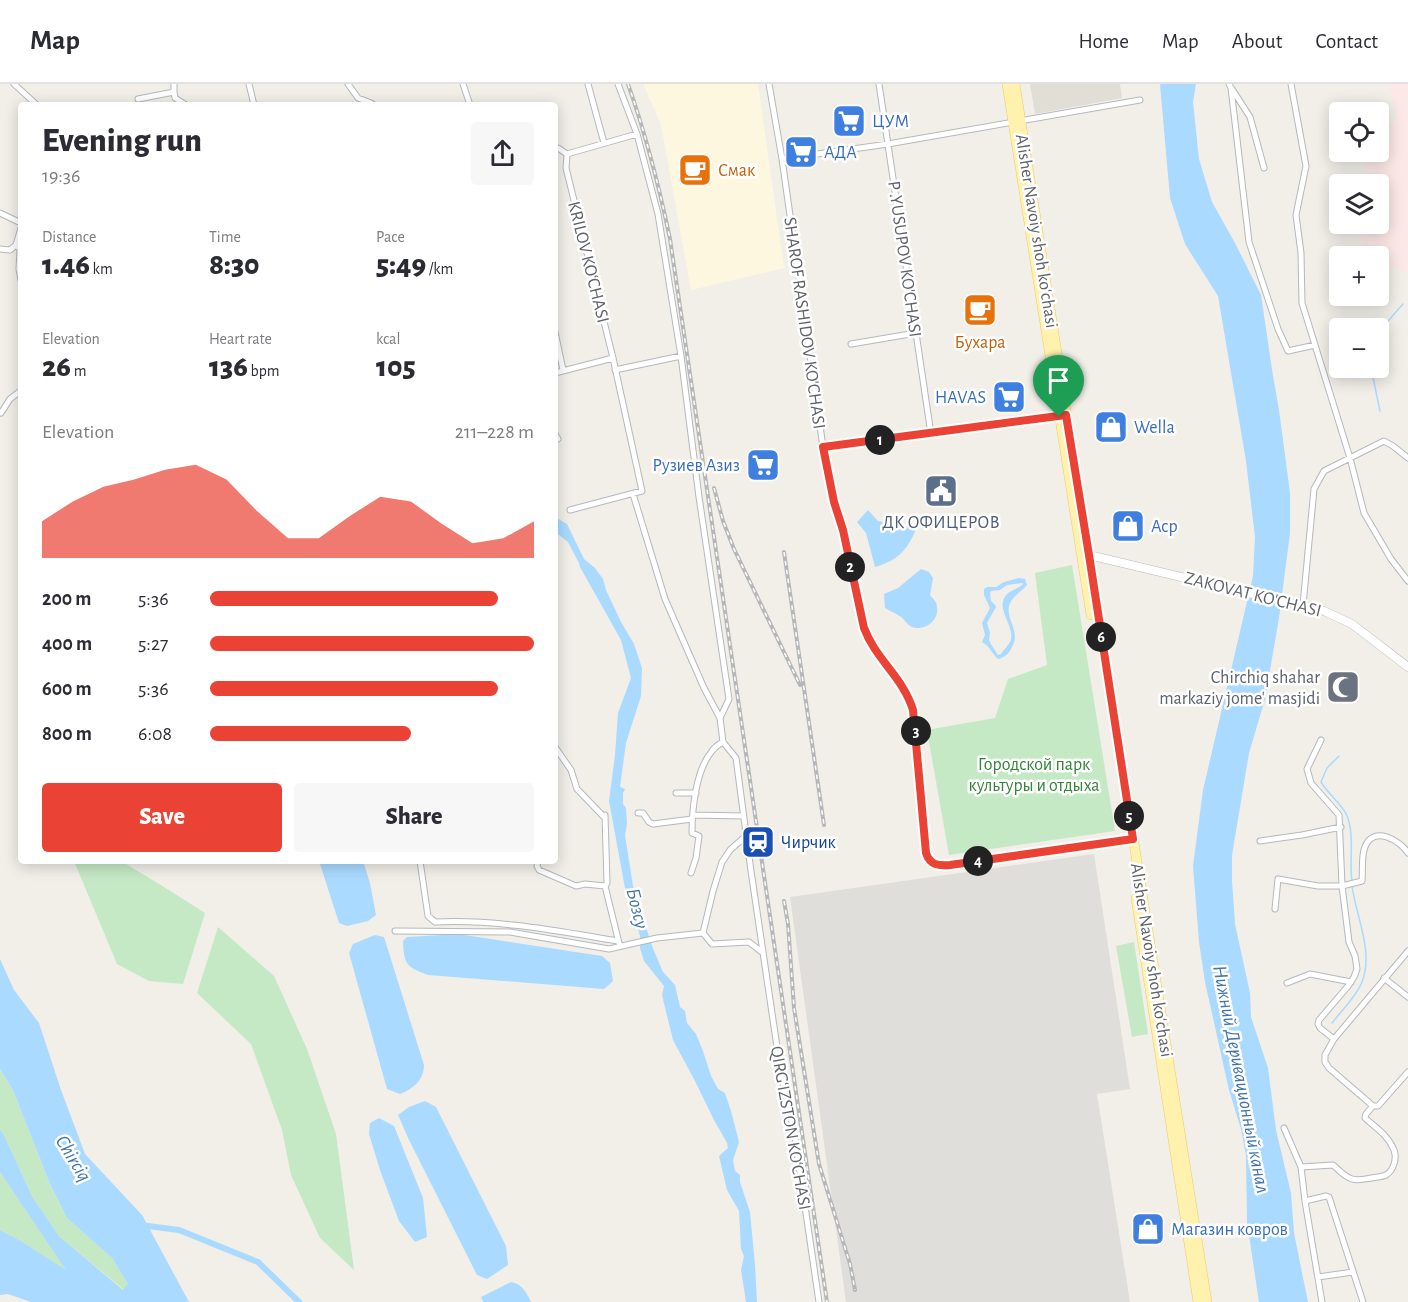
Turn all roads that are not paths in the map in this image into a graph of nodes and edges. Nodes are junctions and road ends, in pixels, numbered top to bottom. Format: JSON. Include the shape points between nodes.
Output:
{"nodes":[{"id":1,"x":14,"y":84,"type":"edge"},
{"id":2,"x":174,"y":84,"type":"edge"},
{"id":3,"x":249,"y":84,"type":"edge"},
{"id":4,"x":349,"y":84,"type":"edge"},
{"id":5,"x":463,"y":84,"type":"edge"},
{"id":6,"x":588,"y":84,"type":"edge"},
{"id":7,"x":618,"y":84,"type":"edge"},
{"id":8,"x":769,"y":84,"type":"edge"},
{"id":9,"x":879,"y":84,"type":"edge"},
{"id":10,"x":1007,"y":84,"type":"edge"},
{"id":11,"x":1015,"y":84,"type":"edge"},
{"id":12,"x":1291,"y":84,"type":"edge"},
{"id":13,"x":1230,"y":86,"type":"edge"},
{"id":14,"x":174,"y":92,"type":"junction"},
{"id":15,"x":138,"y":99,"type":"dead end"},
{"id":16,"x":1140,"y":100,"type":"dead end"},
{"id":17,"x":34,"y":102,"type":"edge"},
{"id":18,"x":181,"y":102,"type":"edge"},
{"id":19,"x":253,"y":102,"type":"edge"},
{"id":20,"x":368,"y":102,"type":"edge"},
{"id":21,"x":469,"y":102,"type":"edge"},
{"id":22,"x":1016,"y":121,"type":"junction"},
{"id":23,"x":637,"y":134,"type":"junction"},
{"id":24,"x":604,"y":143,"type":"junction"},
{"id":25,"x":888,"y":144,"type":"junction"},
{"id":26,"x":558,"y":148,"type":"edge"},
{"id":27,"x":567,"y":154,"type":"junction"},
{"id":28,"x":782,"y":159,"type":"junction"},
{"id":29,"x":1264,"y":168,"type":"dead end"},
{"id":30,"x":0,"y":213,"type":"edge"},
{"id":31,"x":18,"y":222,"type":"edge"},
{"id":32,"x":18,"y":248,"type":"edge"},
{"id":33,"x":0,"y":249,"type":"edge"},
{"id":34,"x":916,"y":333,"type":"junction"},
{"id":35,"x":850,"y":344,"type":"dead end"},
{"id":36,"x":1316,"y":345,"type":"junction"},
{"id":37,"x":558,"y":346,"type":"edge"},
{"id":38,"x":681,"y":356,"type":"junction"},
{"id":39,"x":613,"y":357,"type":"junction"},
{"id":40,"x":563,"y":370,"type":"junction"},
{"id":41,"x":615,"y":370,"type":"junction"},
{"id":42,"x":558,"y":372,"type":"edge"},
{"id":43,"x":18,"y":394,"type":"edge"},
{"id":44,"x":1,"y":413,"type":"edge"},
{"id":45,"x":1063,"y":416,"type":"junction"},
{"id":46,"x":931,"y":434,"type":"junction"},
{"id":47,"x":823,"y":447,"type":"junction"},
{"id":48,"x":1350,"y":458,"type":"junction"},
{"id":49,"x":1408,"y":458,"type":"edge"},
{"id":50,"x":633,"y":494,"type":"junction"},
{"id":51,"x":570,"y":510,"type":"dead end"},
{"id":52,"x":1086,"y":556,"type":"junction"},
{"id":53,"x":1408,"y":581,"type":"edge"},
{"id":54,"x":1303,"y":605,"type":"junction"},
{"id":55,"x":1408,"y":667,"type":"edge"},
{"id":56,"x":720,"y":718,"type":"junction"},
{"id":57,"x":1321,"y":740,"type":"dead end"},
{"id":58,"x":723,"y":742,"type":"junction"},
{"id":59,"x":558,"y":751,"type":"edge"},
{"id":60,"x":676,"y":793,"type":"dead end"},
{"id":61,"x":696,"y":793,"type":"junction"},
{"id":62,"x":638,"y":813,"type":"dead end"},
{"id":63,"x":743,"y":816,"type":"junction"},
{"id":64,"x":693,"y":817,"type":"junction"},
{"id":65,"x":1341,"y":827,"type":"junction"},
{"id":66,"x":746,"y":836,"type":"junction"},
{"id":67,"x":1130,"y":840,"type":"junction"},
{"id":68,"x":1260,"y":841,"type":"dead end"},
{"id":69,"x":1408,"y":853,"type":"edge"},
{"id":70,"x":420,"y":864,"type":"edge"},
{"id":71,"x":537,"y":864,"type":"edge"},
{"id":72,"x":691,"y":873,"type":"dead end"},
{"id":73,"x":605,"y":886,"type":"junction"},
{"id":74,"x":1342,"y":886,"type":"junction"},
{"id":75,"x":1275,"y":909,"type":"dead end"},
{"id":76,"x":395,"y":931,"type":"dead end"},
{"id":77,"x":703,"y":933,"type":"junction"},
{"id":78,"x":620,"y":944,"type":"junction"},
{"id":79,"x":1408,"y":951,"type":"edge"},
{"id":80,"x":763,"y":953,"type":"junction"},
{"id":81,"x":1384,"y":978,"type":"junction"},
{"id":82,"x":1351,"y":982,"type":"junction"},
{"id":83,"x":1287,"y":983,"type":"dead end"},
{"id":84,"x":1408,"y":997,"type":"edge"},
{"id":85,"x":1334,"y":1039,"type":"junction"},
{"id":86,"x":1408,"y":1072,"type":"edge"},
{"id":87,"x":1373,"y":1106,"type":"junction"},
{"id":88,"x":1284,"y":1128,"type":"dead end"},
{"id":89,"x":1301,"y":1167,"type":"junction"},
{"id":90,"x":1305,"y":1201,"type":"junction"},
{"id":91,"x":1353,"y":1272,"type":"junction"},
{"id":92,"x":1317,"y":1277,"type":"junction"},
{"id":93,"x":819,"y":1302,"type":"edge"},
{"id":94,"x":1198,"y":1302,"type":"edge"},
{"id":95,"x":1207,"y":1302,"type":"edge"},
{"id":96,"x":1322,"y":1302,"type":"edge"},
{"id":97,"x":1363,"y":1302,"type":"edge"}],
"edges":[{"from":1,"to":17,"type":"street"},
{"from":2,"to":14,"type":"street"},
{"from":3,"to":19,"type":"street"},
{"from":4,"to":20,"type":"street","via":[[358,98]]},
{"from":5,"to":21,"type":"street"},
{"from":6,"to":24,"type":"street"},
{"from":7,"to":23,"type":"street"},
{"from":8,"to":28,"type":"street","name":"SHAROF RASHIDOV KO'CHASI"},
{"from":9,"to":25,"type":"street","name":"P .YUSUPOV KO'CHASI"},
{"from":10,"to":22,"type":"main road","name":"Alisher Navoiy shoh koʻchasi"},
{"from":11,"to":22,"type":"main road","name":"Alisher Navoiy shoh koʻchasi"},
{"from":12,"to":36,"type":"street","via":[[1305,166],[1296,215],[1302,303]]},
{"from":13,"to":29,"type":"street","via":[[1250,117]]},
{"from":13,"to":36,"type":"street","via":[[1252,252],[1288,351]]},
{"from":14,"to":15,"type":"street"},
{"from":14,"to":18,"type":"street"},
{"from":16,"to":22,"type":"street"},
{"from":22,"to":25,"type":"street"},
{"from":22,"to":45,"type":"main road","name":"Alisher Navoiy shoh koʻchasi"},
{"from":23,"to":24,"type":"street"},
{"from":23,"to":38,"type":"street","via":[[658,214]]},
{"from":24,"to":27,"type":"street"},
{"from":25,"to":28,"type":"street"},
{"from":25,"to":34,"type":"street","name":"P .YUSUPOV KO'CHASI"},
{"from":26,"to":27,"type":"street"},
{"from":27,"to":39,"type":"street","name":"KRILOV KO‘CHASI","via":[[566,168]]},
{"from":28,"to":47,"type":"street","name":"SHAROF RASHIDOV KO'CHASI"},
{"from":30,"to":31,"type":"street"},
{"from":32,"to":33,"type":"street"},
{"from":34,"to":35,"type":"street"},
{"from":34,"to":46,"type":"street","name":"P .YUSUPOV KO'CHASI"},
{"from":36,"to":48,"type":"street"},
{"from":37,"to":40,"type":"street"},
{"from":38,"to":41,"type":"street"},
{"from":38,"to":56,"type":"street","via":[[729,699]]},
{"from":39,"to":40,"type":"street"},
{"from":39,"to":41,"type":"street","name":"KRILOV KO‘CHASI"},
{"from":40,"to":42,"type":"street"},
{"from":41,"to":50,"type":"street","name":"KRILOV KO‘CHASI","via":[[642,492]]},
{"from":43,"to":44,"type":"street"},
{"from":45,"to":46,"type":"street"},
{"from":45,"to":52,"type":"main road","name":"Alisher Navoiy shoh koʻchasi"},
{"from":46,"to":47,"type":"street"},
{"from":47,"to":67,"type":"street","name":"SHAROF RASHIDOV KO'CHASI","via":[[864,628],[877,654],[906,690],[913,710],[929,859],[934,864],[950,865]]},
{"from":48,"to":49,"type":"street","via":[[1384,441]]},
{"from":48,"to":53,"type":"street","via":[[1365,513]]},
{"from":48,"to":54,"type":"street","via":[[1324,471],[1314,489]]},
{"from":50,"to":51,"type":"street"},
{"from":50,"to":56,"type":"street","name":"KRILOV KO‘CHASI","via":[[665,599]]},
{"from":52,"to":54,"type":"main road","name":"ZAKOVAT KO'CHASI"},
{"from":52,"to":67,"type":"main road","name":"Alisher Navoiy shoh koʻchasi"},
{"from":54,"to":55,"type":"main road","name":"ZAKOVAT KO'CHASI","via":[[1343,618]]},
{"from":56,"to":58,"type":"street","name":"QIRG‘IZSTON KO‘CHASI"},
{"from":57,"to":65,"type":"street","via":[[1307,769],[1311,783],[1339,815]]},
{"from":58,"to":61,"type":"street","via":[[712,750],[702,767]]},
{"from":58,"to":63,"type":"street","name":"QIRG‘IZSTON KO‘CHASI","via":[[736,758]]},
{"from":59,"to":73,"type":"street","via":[[572,770],[577,789],[605,817]]},
{"from":60,"to":61,"type":"street"},
{"from":61,"to":64,"type":"street"},
{"from":62,"to":64,"type":"street","via":[[653,824]]},
{"from":63,"to":64,"type":"street"},
{"from":63,"to":66,"type":"street","name":"QIRG‘IZSTON KO‘CHASI"},
{"from":64,"to":72,"type":"street","via":[[692,833],[699,836]]},
{"from":65,"to":68,"type":"street"},
{"from":65,"to":74,"type":"street"},
{"from":66,"to":77,"type":"street","via":[[722,862]]},
{"from":66,"to":80,"type":"street","name":"QIRG‘IZSTON KO‘CHASI"},
{"from":67,"to":94,"type":"main road","name":"Alisher Navoiy shoh koʻchasi"},
{"from":67,"to":95,"type":"main road","name":"Alisher Navoiy shoh koʻchasi"},
{"from":69,"to":74,"type":"street","via":[[1386,836],[1370,839],[1363,851],[1362,881]]},
{"from":70,"to":78,"type":"street","via":[[428,916],[435,922],[526,926]]},
{"from":71,"to":73,"type":"street","via":[[539,870],[576,886]]},
{"from":73,"to":78,"type":"street"},
{"from":74,"to":75,"type":"street","via":[[1278,879]]},
{"from":74,"to":82,"type":"street","via":[[1349,942],[1357,969]]},
{"from":76,"to":78,"type":"street","via":[[510,932],[609,949]]},
{"from":77,"to":78,"type":"street"},
{"from":77,"to":80,"type":"street","via":[[712,944],[749,942]]},
{"from":79,"to":81,"type":"street"},
{"from":80,"to":93,"type":"street","name":"QIRG‘IZSTON KO‘CHASI"},
{"from":81,"to":84,"type":"street"},
{"from":81,"to":85,"type":"street"},
{"from":82,"to":83,"type":"street","via":[[1310,974]]},
{"from":82,"to":85,"type":"street","via":[[1319,1020],[1320,1028]]},
{"from":85,"to":87,"type":"street","via":[[1324,1056],[1325,1062]]},
{"from":86,"to":87,"type":"street","via":[[1378,1106]]},
{"from":87,"to":89,"type":"street","via":[[1365,1118],[1384,1134],[1395,1153],[1395,1163],[1386,1175],[1359,1180],[1349,1178],[1333,1165]]},
{"from":88,"to":89,"type":"street"},
{"from":89,"to":90,"type":"street"},
{"from":90,"to":91,"type":"street","via":[[1329,1197]]},
{"from":90,"to":92,"type":"street"},
{"from":91,"to":92,"type":"street"},
{"from":91,"to":97,"type":"street"},
{"from":92,"to":96,"type":"street"}]}
